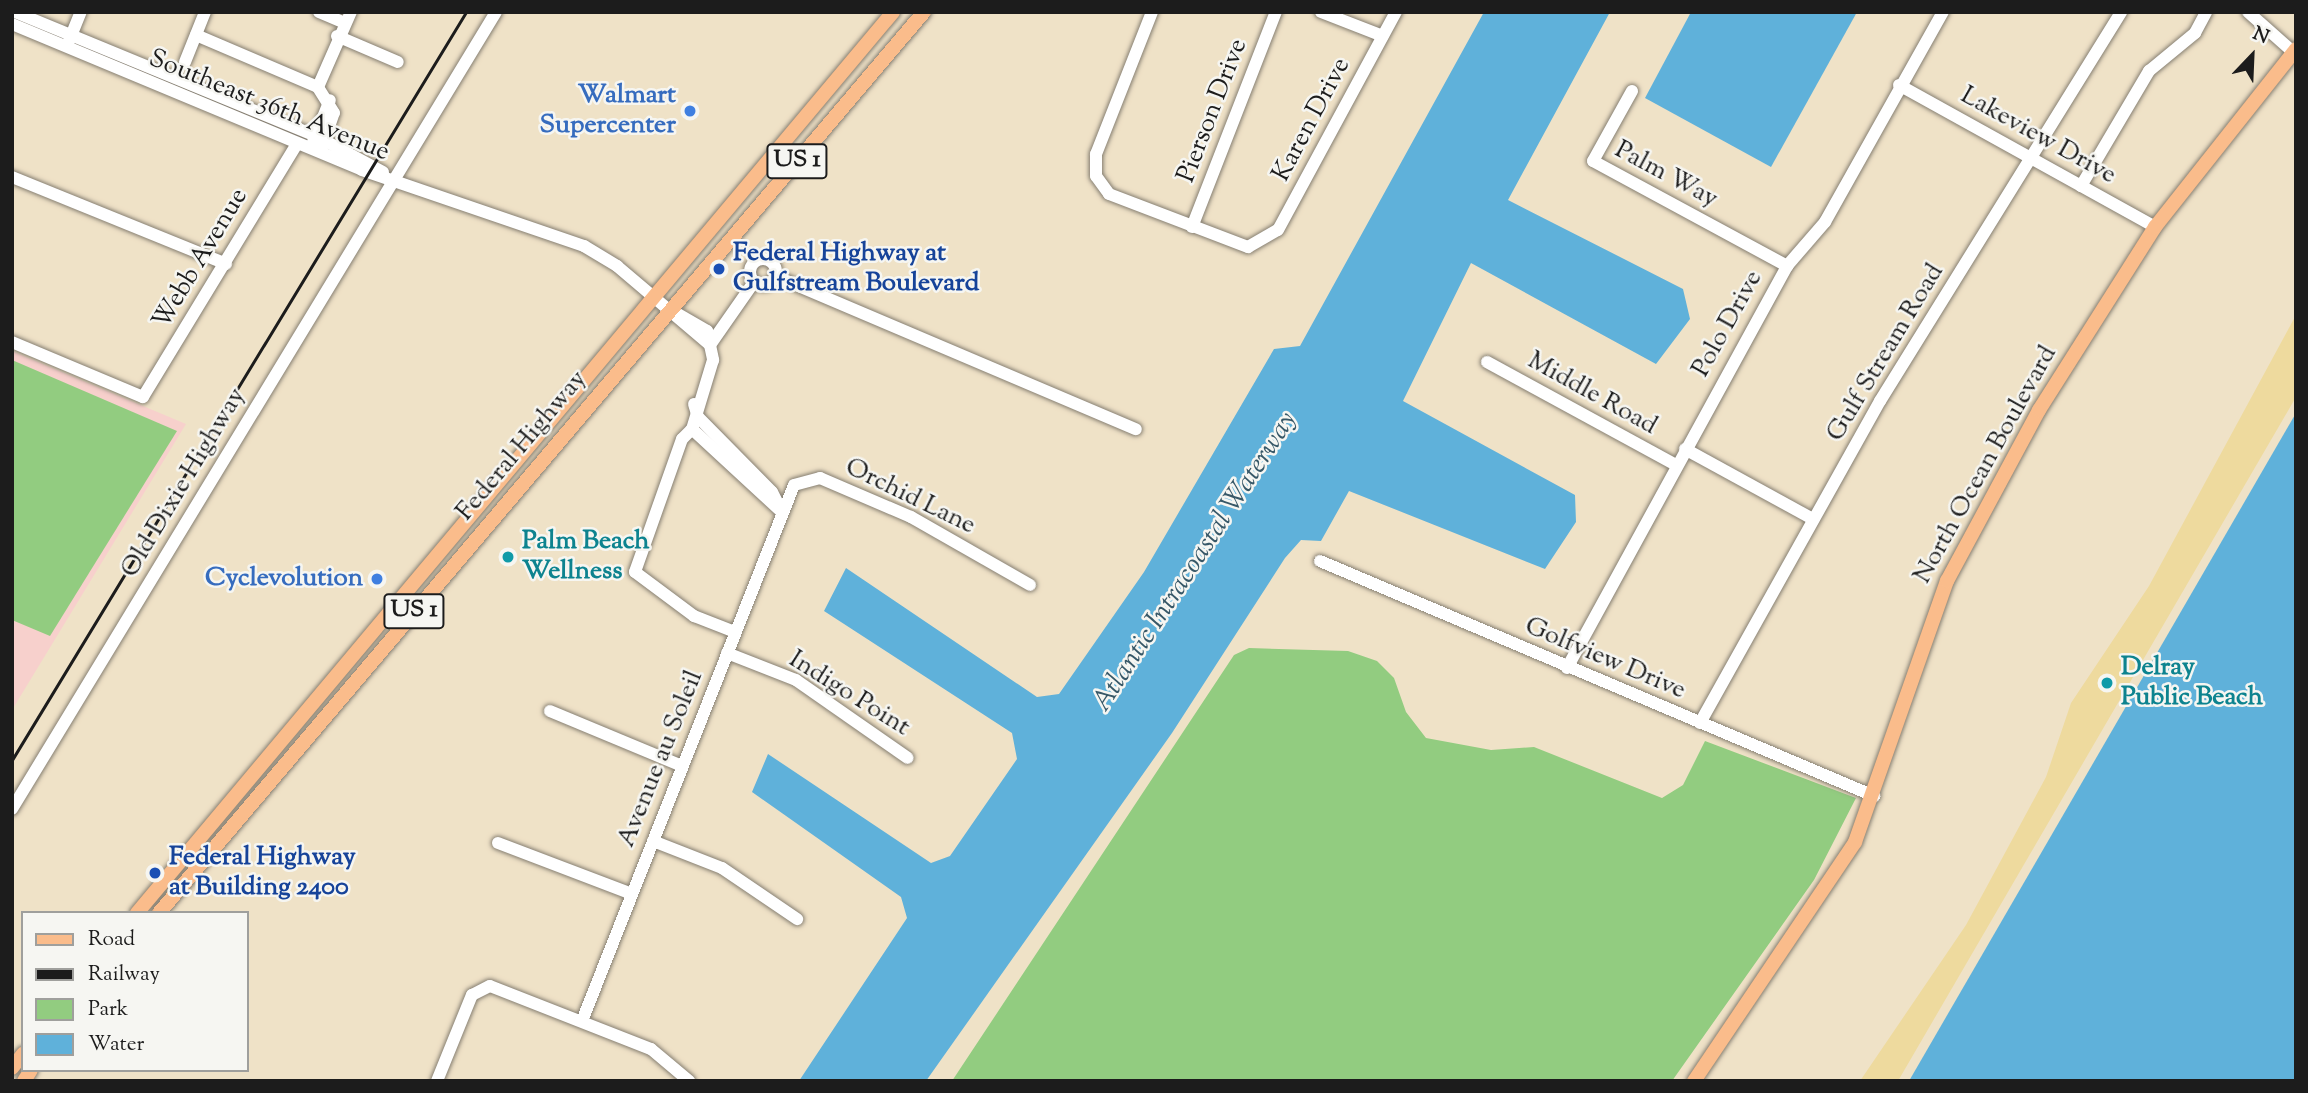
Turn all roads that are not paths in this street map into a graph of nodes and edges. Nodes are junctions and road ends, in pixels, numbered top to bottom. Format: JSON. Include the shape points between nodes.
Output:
{"nodes":[{"id":1,"x":15,"y":12,"type":"edge"},
{"id":2,"x":81,"y":12,"type":"edge"},
{"id":3,"x":205,"y":12,"type":"edge"},
{"id":4,"x":319,"y":12,"type":"edge"},
{"id":5,"x":496,"y":12,"type":"edge"},
{"id":6,"x":893,"y":12,"type":"edge"},
{"id":7,"x":904,"y":12,"type":"edge"},
{"id":8,"x":924,"y":12,"type":"edge"},
{"id":9,"x":1152,"y":12,"type":"edge"},
{"id":10,"x":1276,"y":12,"type":"edge"},
{"id":11,"x":1321,"y":12,"type":"edge"},
{"id":12,"x":1396,"y":12,"type":"edge"},
{"id":13,"x":1942,"y":12,"type":"edge"},
{"id":14,"x":2121,"y":12,"type":"edge"},
{"id":15,"x":2206,"y":12,"type":"edge"},
{"id":16,"x":2248,"y":12,"type":"edge"},
{"id":17,"x":347,"y":17,"type":"edge"},
{"id":18,"x":12,"y":24,"type":"edge"},
{"id":19,"x":196,"y":35,"type":"junction"},
{"id":20,"x":337,"y":36,"type":"junction"},
{"id":21,"x":1383,"y":36,"type":"junction"},
{"id":22,"x":69,"y":41,"type":"junction"},
{"id":23,"x":2295,"y":50,"type":"edge"},
{"id":24,"x":185,"y":62,"type":"dead end"},
{"id":25,"x":398,"y":62,"type":"dead end"},
{"id":26,"x":844,"y":71,"type":"junction"},
{"id":27,"x":870,"y":76,"type":"junction"},
{"id":28,"x":1899,"y":85,"type":"junction"},
{"id":29,"x":318,"y":87,"type":"junction"},
{"id":30,"x":1632,"y":90,"type":"dead end"},
{"id":31,"x":841,"y":110,"type":"junction"},
{"id":32,"x":297,"y":144,"type":"junction"},
{"id":33,"x":318,"y":144,"type":"junction"},
{"id":34,"x":2034,"y":158,"type":"junction"},
{"id":35,"x":12,"y":177,"type":"edge"},
{"id":36,"x":395,"y":181,"type":"junction"},
{"id":37,"x":2081,"y":186,"type":"junction"},
{"id":38,"x":1192,"y":227,"type":"junction"},
{"id":39,"x":2155,"y":227,"type":"junction"},
{"id":40,"x":226,"y":264,"type":"junction"},
{"id":41,"x":1787,"y":266,"type":"junction"},
{"id":42,"x":775,"y":276,"type":"junction"},
{"id":43,"x":754,"y":282,"type":"junction"},
{"id":44,"x":656,"y":297,"type":"junction"},
{"id":45,"x":670,"y":309,"type":"junction"},
{"id":46,"x":12,"y":342,"type":"edge"},
{"id":47,"x":710,"y":345,"type":"junction"},
{"id":48,"x":1487,"y":362,"type":"dead end"},
{"id":49,"x":695,"y":404,"type":"junction"},
{"id":50,"x":692,"y":429,"type":"junction"},
{"id":51,"x":1136,"y":429,"type":"dead end"},
{"id":52,"x":1685,"y":449,"type":"junction"},
{"id":53,"x":1676,"y":465,"type":"junction"},
{"id":54,"x":782,"y":512,"type":"junction"},
{"id":55,"x":469,"y":518,"type":"junction"},
{"id":56,"x":1813,"y":519,"type":"junction"},
{"id":57,"x":439,"y":554,"type":"junction"},
{"id":58,"x":459,"y":559,"type":"junction"},
{"id":59,"x":1320,"y":561,"type":"dead end"},
{"id":60,"x":438,"y":582,"type":"junction"},
{"id":61,"x":1030,"y":584,"type":"dead end"},
{"id":62,"x":735,"y":632,"type":"junction"},
{"id":63,"x":727,"y":653,"type":"junction"},
{"id":64,"x":1567,"y":668,"type":"junction"},
{"id":65,"x":550,"y":711,"type":"dead end"},
{"id":66,"x":1700,"y":723,"type":"junction"},
{"id":67,"x":908,"y":758,"type":"dead end"},
{"id":68,"x":682,"y":766,"type":"junction"},
{"id":69,"x":1874,"y":796,"type":"junction"},
{"id":70,"x":12,"y":809,"type":"edge"},
{"id":71,"x":653,"y":841,"type":"junction"},
{"id":72,"x":498,"y":843,"type":"dead end"},
{"id":73,"x":632,"y":894,"type":"junction"},
{"id":74,"x":141,"y":909,"type":"edge"},
{"id":75,"x":161,"y":911,"type":"edge"},
{"id":76,"x":797,"y":919,"type":"dead end"},
{"id":77,"x":582,"y":1021,"type":"junction"},
{"id":78,"x":437,"y":1081,"type":"edge"},
{"id":79,"x":688,"y":1081,"type":"edge"},
{"id":80,"x":1694,"y":1081,"type":"edge"}],
"edges":[{"from":1,"to":22,"type":"street","name":"Southeast 36th Avenue"},
{"from":2,"to":22,"type":"street"},
{"from":3,"to":19,"type":"street"},
{"from":4,"to":17,"type":"street"},
{"from":5,"to":36,"type":"street","name":"Old Dixie Highway"},
{"from":6,"to":26,"type":"main road","name":"Federal Highway","number":"US 1"},
{"from":7,"to":27,"type":"main road","via":[[866,59]]},
{"from":8,"to":27,"type":"main road","name":"Federal Highway","number":"US 1"},
{"from":9,"to":38,"type":"street","via":[[1096,154],[1096,176],[1109,194]]},
{"from":10,"to":38,"type":"street","name":"Pierson Drive"},
{"from":11,"to":21,"type":"street"},
{"from":12,"to":21,"type":"street","name":"Karen Drive"},
{"from":13,"to":28,"type":"street","name":"Polo Drive"},
{"from":14,"to":34,"type":"street","name":"Gulf Stream Road"},
{"from":15,"to":37,"type":"street","via":[[2195,33],[2149,71]]},
{"from":16,"to":23,"type":"street"},
{"from":17,"to":20,"type":"street"},
{"from":18,"to":22,"type":"street","name":"Southeast 36th Avenue"},
{"from":19,"to":24,"type":"street"},
{"from":19,"to":29,"type":"street"},
{"from":20,"to":25,"type":"street"},
{"from":20,"to":29,"type":"street"},
{"from":21,"to":38,"type":"street","name":"Karen Drive","via":[[1278,230],[1262,244],[1241,246]]},
{"from":22,"to":32,"type":"street","name":"Southeast 36th Avenue"},
{"from":22,"to":33,"type":"street","name":"Southeast 36th Avenue"},
{"from":23,"to":39,"type":"main road","name":"North Ocean Boulevard"},
{"from":26,"to":31,"type":"main road","via":[[848,88]]},
{"from":26,"to":44,"type":"main road","name":"Federal Highway","number":"US 1"},
{"from":27,"to":31,"type":"main road","name":"Federal Highway","number":"US 1"},
{"from":28,"to":34,"type":"street","name":"Lakeview Drive"},
{"from":28,"to":41,"type":"street","name":"Polo Drive","via":[[1825,222]]},
{"from":29,"to":33,"type":"street","via":[[334,113]]},
{"from":30,"to":41,"type":"street","name":"Palm Way","via":[[1593,161]]},
{"from":31,"to":45,"type":"main road","name":"Federal Highway","number":"US 1"},
{"from":32,"to":33,"type":"street","name":"Southeast 36th Avenue"},
{"from":32,"to":40,"type":"street","name":"Webb Avenue"},
{"from":33,"to":36,"type":"street","name":"Southeast 36th Avenue"},
{"from":34,"to":37,"type":"street","name":"Lakeview Drive"},
{"from":34,"to":56,"type":"street","name":"Gulf Stream Road"},
{"from":35,"to":40,"type":"street"},
{"from":36,"to":44,"type":"street","name":"Southeast 36th Avenue","via":[[584,246]]},
{"from":36,"to":70,"type":"street","name":"Old Dixie Highway"},
{"from":37,"to":39,"type":"street","name":"Lakeview Drive"},
{"from":39,"to":69,"type":"main road","name":"North Ocean Boulevard","via":[[2039,410],[1959,558],[1909,676]]},
{"from":40,"to":46,"type":"street","name":"Webb Avenue","via":[[144,397]]},
{"from":41,"to":52,"type":"street","name":"Polo Drive"},
{"from":42,"to":43,"type":"street","via":[[767,284]]},
{"from":42,"to":43,"type":"street","via":[[770,261],[758,260],[750,270]]},
{"from":42,"to":51,"type":"street"},
{"from":43,"to":47,"type":"street"},
{"from":44,"to":45,"type":"street","name":"Southeast 36th Avenue"},
{"from":44,"to":55,"type":"main road","name":"Federal Highway","number":"US 1"},
{"from":45,"to":47,"type":"street","name":"Southeast 36th Avenue","via":[[707,331]]},
{"from":45,"to":58,"type":"main road","name":"Federal Highway","number":"US 1"},
{"from":47,"to":49,"type":"street","via":[[712,366]]},
{"from":48,"to":53,"type":"street","name":"Middle Road"},
{"from":49,"to":50,"type":"street"},
{"from":49,"to":54,"type":"street","via":[[698,417],[772,492]]},
{"from":50,"to":54,"type":"street","via":[[764,503]]},
{"from":50,"to":62,"type":"street","via":[[682,439],[635,572],[694,616]]},
{"from":52,"to":53,"type":"street","name":"Polo Drive"},
{"from":52,"to":56,"type":"street","name":"Middle Road"},
{"from":53,"to":64,"type":"street","name":"Polo Drive"},
{"from":54,"to":61,"type":"street","name":"Orchid Lane","via":[[794,485],[820,478],[911,517]]},
{"from":54,"to":62,"type":"street","name":"Avenue au Soleil"},
{"from":55,"to":57,"type":"main road","name":"Federal Highway","number":"US 1"},
{"from":55,"to":58,"type":"main road"},
{"from":56,"to":66,"type":"street","name":"Gulf Stream Road"},
{"from":57,"to":60,"type":"main road"},
{"from":57,"to":74,"type":"main road","name":"Federal Highway","number":"US 1"},
{"from":58,"to":60,"type":"main road","name":"Federal Highway","number":"US 1"},
{"from":59,"to":64,"type":"street","name":"Golfview Drive"},
{"from":60,"to":75,"type":"main road","name":"Federal Highway","number":"US 1"},
{"from":62,"to":63,"type":"street","name":"Avenue au Soleil"},
{"from":63,"to":67,"type":"street","name":"Indigo Point","via":[[796,680]]},
{"from":63,"to":68,"type":"street","name":"Avenue au Soleil"},
{"from":64,"to":66,"type":"street","name":"Golfview Drive"},
{"from":65,"to":68,"type":"street"},
{"from":66,"to":69,"type":"street","name":"Golfview Drive"},
{"from":68,"to":71,"type":"street","name":"Avenue au Soleil"},
{"from":69,"to":80,"type":"main road","name":"North Ocean Boulevard","via":[[1841,866]]},
{"from":71,"to":73,"type":"street","name":"Avenue au Soleil"},
{"from":71,"to":76,"type":"street","via":[[722,868]]},
{"from":72,"to":73,"type":"street"},
{"from":73,"to":77,"type":"street","name":"Avenue au Soleil"},
{"from":77,"to":78,"type":"street","via":[[483,987],[472,995]]},
{"from":77,"to":79,"type":"street","via":[[651,1049]]}]}
